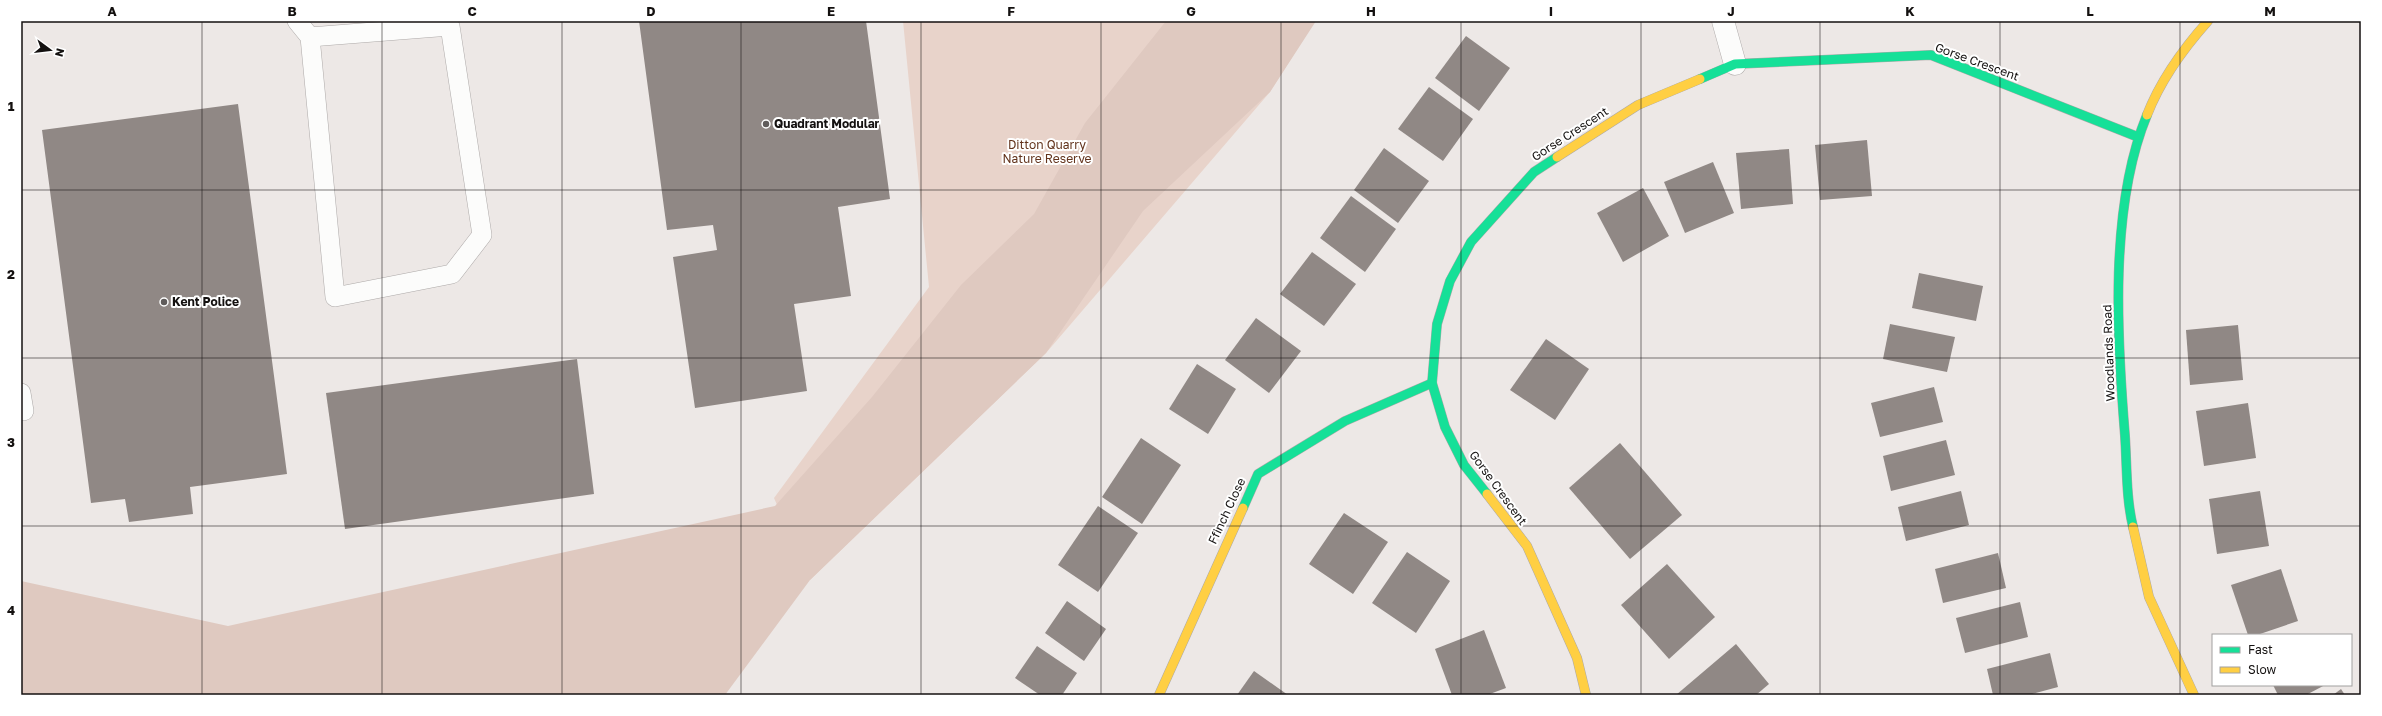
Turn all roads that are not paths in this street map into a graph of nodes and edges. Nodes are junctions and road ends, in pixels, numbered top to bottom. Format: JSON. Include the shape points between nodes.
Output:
{"nodes":[{"id":1,"x":297,"y":21,"type":"edge"},
{"id":2,"x":1724,"y":21,"type":"edge"},
{"id":3,"x":2208,"y":21,"type":"edge"},
{"id":4,"x":310,"y":36,"type":"junction"},
{"id":5,"x":1735,"y":64,"type":"junction"},
{"id":6,"x":2138,"y":137,"type":"junction"},
{"id":7,"x":1432,"y":383,"type":"junction"},
{"id":8,"x":1159,"y":695,"type":"edge"},
{"id":9,"x":1586,"y":695,"type":"edge"},
{"id":10,"x":2194,"y":695,"type":"edge"}],
"edges":[{"from":1,"to":4,"type":"lane"},
{"from":2,"to":5,"type":"street"},
{"from":3,"to":6,"type":"street","name":"Woodlands Road","via":[[2191,40],[2158,88]]},
{"from":4,"to":4,"type":"lane","via":[[450,26],[482,235],[452,274],[335,297]]},
{"from":5,"to":6,"type":"street","name":"Gorse Crescent","via":[[1930,55]]},
{"from":5,"to":7,"type":"street","name":"Gorse Crescent","via":[[1638,105],[1534,172],[1471,242],[1450,281],[1437,324]]},
{"from":6,"to":10,"type":"street","name":"Woodlands Road","via":[[2124,207],[2120,278],[2119,358],[2131,519],[2149,598]]},
{"from":7,"to":8,"type":"street","name":"Ffinch Close","via":[[1345,421],[1258,474]]},
{"from":7,"to":9,"type":"street","name":"Gorse Crescent","via":[[1445,427],[1464,465],[1527,546],[1577,658]]}]}
